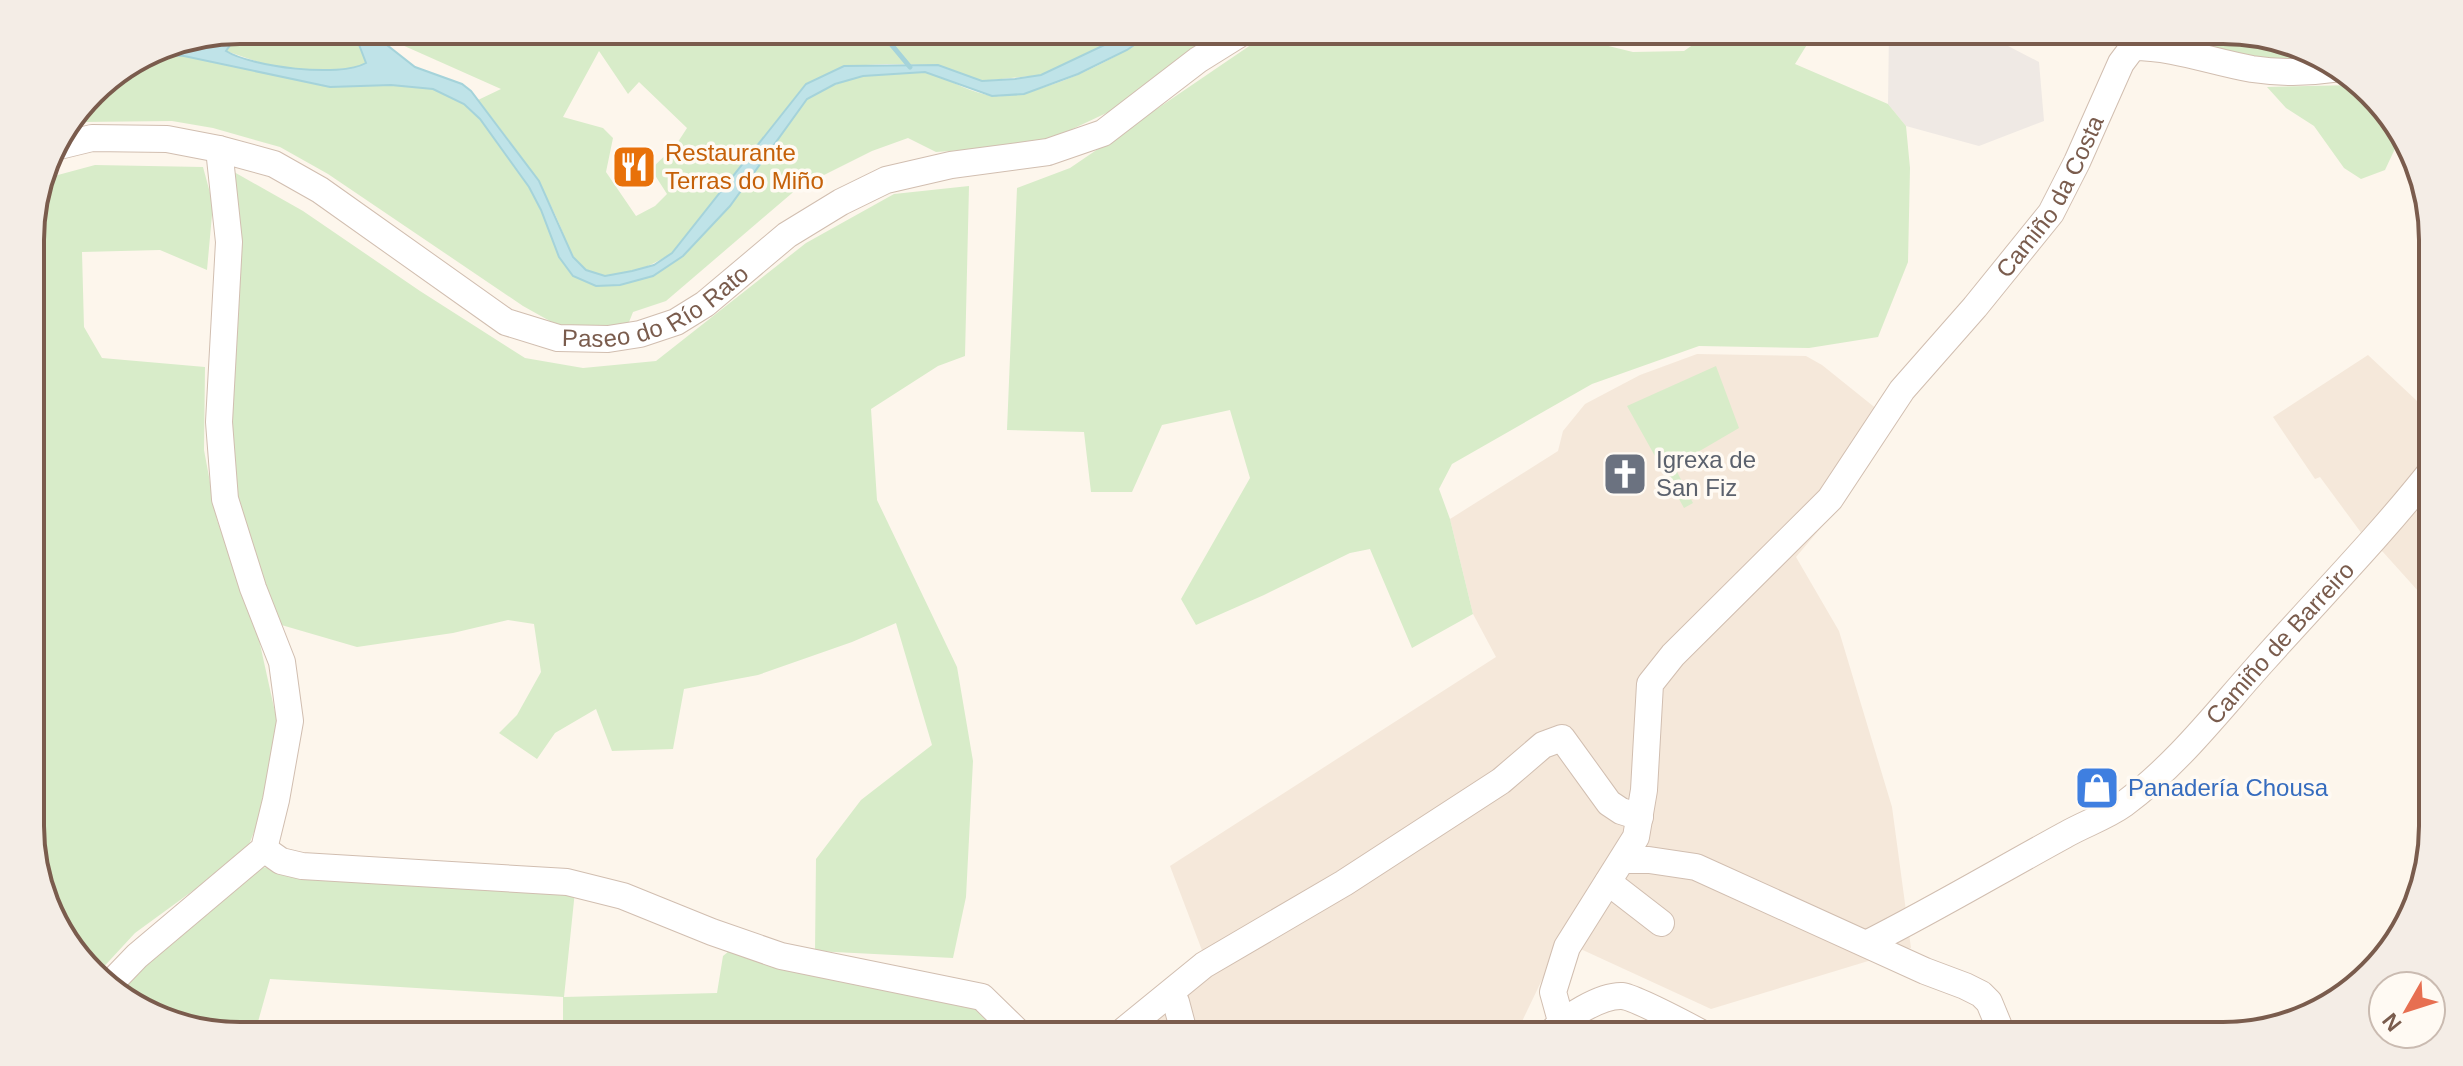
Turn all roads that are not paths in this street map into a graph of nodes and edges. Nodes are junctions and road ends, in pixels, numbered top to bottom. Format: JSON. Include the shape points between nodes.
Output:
{"nodes":[{"id":1,"x":1224,"y":44,"type":"edge"},
{"id":2,"x":2322,"y":71,"type":"edge"},
{"id":3,"x":69,"y":144,"type":"edge"},
{"id":4,"x":219,"y":149,"type":"junction"},
{"id":5,"x":2419,"y":486,"type":"edge"},
{"id":6,"x":1640,"y":817,"type":"junction"},
{"id":7,"x":264,"y":849,"type":"junction"},
{"id":8,"x":1616,"y":871,"type":"junction"},
{"id":9,"x":1661,"y":923,"type":"dead end"},
{"id":10,"x":1868,"y":943,"type":"junction"},
{"id":11,"x":116,"y":978,"type":"edge"},
{"id":12,"x":1170,"y":994,"type":"junction"},
{"id":13,"x":1008,"y":1022,"type":"edge"},
{"id":14,"x":1135,"y":1022,"type":"edge"},
{"id":15,"x":1181,"y":1022,"type":"edge"},
{"id":16,"x":1558,"y":1022,"type":"edge"},
{"id":17,"x":1572,"y":1022,"type":"edge"},
{"id":18,"x":1678,"y":1022,"type":"edge"},
{"id":19,"x":1997,"y":1022,"type":"edge"}],
"edges":[{"from":1,"to":4,"type":"street","name":"Paseo do Río Rato","via":[[1103,133],[1048,152],[886,180],[787,235],[676,322],[608,339],[558,338],[506,322],[320,190],[274,164]]},
{"from":2,"to":6,"type":"street","name":"Camiño da Costa","via":[[2254,69],[2156,47],[2133,47],[2051,213],[1902,390],[1830,499],[1650,684]]},
{"from":3,"to":4,"type":"street","name":"Paseo do Río Rato","via":[[92,138],[167,139]]},
{"from":4,"to":7,"type":"street","via":[[229,242],[219,422],[225,499],[282,662],[290,721]]},
{"from":5,"to":10,"type":"street","name":"Camiño de Barreiro","via":[[2195,740],[2121,806]]},
{"from":6,"to":8,"type":"street","via":[[1636,837]]},
{"from":6,"to":12,"type":"street","via":[[1609,803],[1562,738],[1550,740],[1501,781],[1344,883],[1204,965]]},
{"from":7,"to":11,"type":"street"},
{"from":7,"to":13,"type":"street","via":[[281,861],[302,866],[567,882],[623,896],[781,956],[982,997]]},
{"from":8,"to":9,"type":"street"},
{"from":8,"to":10,"type":"street","via":[[1649,860],[1696,867]]},
{"from":8,"to":16,"type":"street","via":[[1567,947],[1553,992]]},
{"from":10,"to":19,"type":"street","via":[[1981,994]]},
{"from":12,"to":14,"type":"street"},
{"from":12,"to":15,"type":"street"},
{"from":17,"to":18,"type":"street","via":[[1605,998],[1624,996]]}]}
